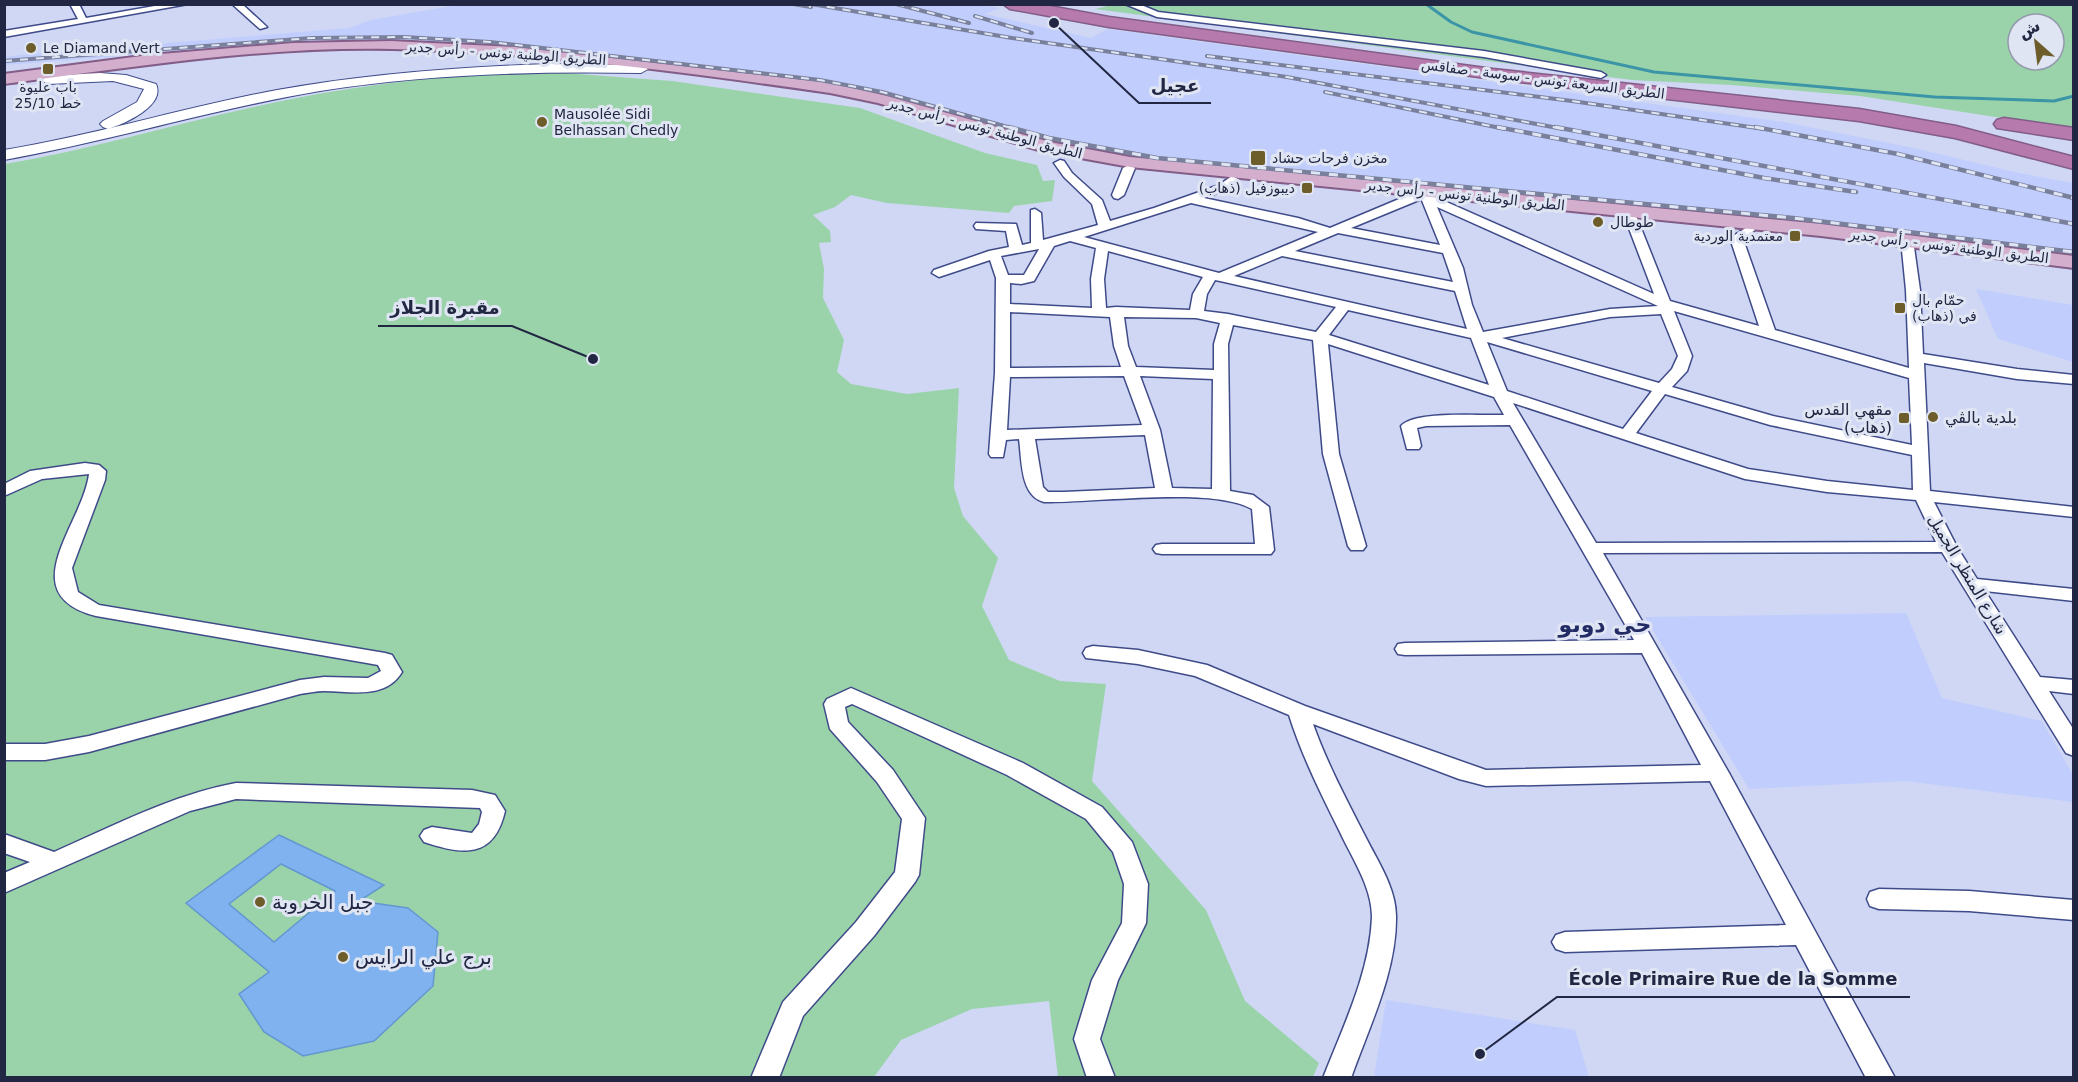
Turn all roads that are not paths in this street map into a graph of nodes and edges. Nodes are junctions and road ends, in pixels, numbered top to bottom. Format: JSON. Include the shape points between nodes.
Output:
{"nodes":[{"id":1,"x":74,"y":4,"type":"edge"},
{"id":2,"x":184,"y":4,"type":"edge"},
{"id":3,"x":236,"y":4,"type":"edge"},
{"id":4,"x":1010,"y":4,"type":"edge"},
{"id":5,"x":1046,"y":4,"type":"edge"},
{"id":6,"x":1129,"y":4,"type":"edge"},
{"id":7,"x":83,"y":21,"type":"junction"},
{"id":8,"x":264,"y":27,"type":"dead end"},
{"id":9,"x":1244,"y":29,"type":"junction"},
{"id":10,"x":4,"y":34,"type":"edge"},
{"id":11,"x":641,"y":69,"type":"junction"},
{"id":12,"x":1499,"y":72,"type":"junction"},
{"id":13,"x":1602,"y":75,"type":"dead end"},
{"id":14,"x":43,"y":77,"type":"junction"},
{"id":15,"x":4,"y":79,"type":"edge"},
{"id":16,"x":4,"y":85,"type":"edge"},
{"id":17,"x":2073,"y":134,"type":"edge"},
{"id":18,"x":2002,"y":140,"type":"junction"},
{"id":19,"x":4,"y":153,"type":"edge"},
{"id":20,"x":2073,"y":157,"type":"edge"},
{"id":21,"x":1060,"y":163,"type":"dead end"},
{"id":22,"x":2073,"y":163,"type":"edge"},
{"id":23,"x":1129,"y":168,"type":"junction"},
{"id":24,"x":2073,"y":169,"type":"edge"},
{"id":25,"x":1232,"y":179,"type":"junction"},
{"id":26,"x":1118,"y":195,"type":"dead end"},
{"id":27,"x":1423,"y":195,"type":"junction"},
{"id":28,"x":1190,"y":199,"type":"junction"},
{"id":29,"x":1035,"y":213,"type":"dead end"},
{"id":30,"x":1631,"y":218,"type":"junction"},
{"id":31,"x":980,"y":226,"type":"dead end"},
{"id":32,"x":1105,"y":226,"type":"junction"},
{"id":33,"x":1334,"y":230,"type":"junction"},
{"id":34,"x":1749,"y":230,"type":"junction"},
{"id":35,"x":1071,"y":237,"type":"junction"},
{"id":36,"x":1043,"y":244,"type":"junction"},
{"id":37,"x":1908,"y":244,"type":"junction"},
{"id":38,"x":1103,"y":247,"type":"junction"},
{"id":39,"x":1016,"y":248,"type":"junction"},
{"id":40,"x":1448,"y":250,"type":"junction"},
{"id":41,"x":1281,"y":252,"type":"junction"},
{"id":42,"x":994,"y":254,"type":"junction"},
{"id":43,"x":2073,"y":262,"type":"edge"},
{"id":44,"x":2073,"y":269,"type":"edge"},
{"id":45,"x":939,"y":273,"type":"dead end"},
{"id":46,"x":1215,"y":276,"type":"junction"},
{"id":47,"x":1003,"y":278,"type":"junction"},
{"id":48,"x":1460,"y":288,"type":"junction"},
{"id":49,"x":1344,"y":306,"type":"junction"},
{"id":50,"x":1667,"y":306,"type":"junction"},
{"id":51,"x":1002,"y":307,"type":"junction"},
{"id":52,"x":1099,"y":311,"type":"junction"},
{"id":53,"x":1116,"y":311,"type":"junction"},
{"id":54,"x":1196,"y":314,"type":"junction"},
{"id":55,"x":1228,"y":318,"type":"junction"},
{"id":56,"x":1769,"y":334,"type":"junction"},
{"id":57,"x":1320,"y":337,"type":"junction"},
{"id":58,"x":1481,"y":337,"type":"junction"},
{"id":59,"x":1916,"y":357,"type":"junction"},
{"id":60,"x":1130,"y":371,"type":"junction"},
{"id":61,"x":1003,"y":373,"type":"junction"},
{"id":62,"x":1221,"y":375,"type":"junction"},
{"id":63,"x":1916,"y":375,"type":"junction"},
{"id":64,"x":2073,"y":381,"type":"edge"},
{"id":65,"x":1661,"y":389,"type":"junction"},
{"id":66,"x":1501,"y":396,"type":"junction"},
{"id":67,"x":1516,"y":420,"type":"junction"},
{"id":68,"x":1152,"y":430,"type":"junction"},
{"id":69,"x":1026,"y":434,"type":"junction"},
{"id":70,"x":998,"y":435,"type":"junction"},
{"id":71,"x":1626,"y":436,"type":"junction"},
{"id":72,"x":1413,"y":446,"type":"dead end"},
{"id":73,"x":1921,"y":452,"type":"junction"},
{"id":74,"x":997,"y":454,"type":"dead end"},
{"id":75,"x":4,"y":491,"type":"edge"},
{"id":76,"x":1165,"y":493,"type":"junction"},
{"id":77,"x":1221,"y":494,"type":"junction"},
{"id":78,"x":1922,"y":495,"type":"junction"},
{"id":79,"x":2073,"y":512,"type":"edge"},
{"id":80,"x":1357,"y":546,"type":"dead end"},
{"id":81,"x":1948,"y":547,"type":"junction"},
{"id":82,"x":1592,"y":548,"type":"junction"},
{"id":83,"x":1162,"y":549,"type":"dead end"},
{"id":84,"x":1971,"y":584,"type":"junction"},
{"id":85,"x":2073,"y":595,"type":"edge"},
{"id":86,"x":1648,"y":646,"type":"junction"},
{"id":87,"x":1405,"y":649,"type":"dead end"},
{"id":88,"x":1093,"y":653,"type":"dead end"},
{"id":89,"x":2035,"y":683,"type":"junction"},
{"id":90,"x":2073,"y":687,"type":"edge"},
{"id":91,"x":1298,"y":711,"type":"junction"},
{"id":92,"x":2073,"y":748,"type":"edge"},
{"id":93,"x":4,"y":752,"type":"edge"},
{"id":94,"x":1718,"y":773,"type":"junction"},
{"id":95,"x":432,"y":836,"type":"dead end"},
{"id":96,"x":4,"y":843,"type":"edge"},
{"id":97,"x":56,"y":862,"type":"junction"},
{"id":98,"x":4,"y":885,"type":"edge"},
{"id":99,"x":1879,"y":899,"type":"dead end"},
{"id":100,"x":2073,"y":910,"type":"edge"},
{"id":101,"x":1803,"y":935,"type":"junction"},
{"id":102,"x":1564,"y":942,"type":"dead end"},
{"id":103,"x":765,"y":1077,"type":"edge"},
{"id":104,"x":1101,"y":1077,"type":"edge"},
{"id":105,"x":1337,"y":1077,"type":"edge"},
{"id":106,"x":1881,"y":1077,"type":"edge"}],
"edges":[{"from":1,"to":7,"type":"street"},
{"from":2,"to":7,"type":"street"},
{"from":3,"to":8,"type":"street"},
{"from":4,"to":12,"type":"highway","name":"الطريق السريعة تونس - سوسة - صفاقس","via":[[1109,22]]},
{"from":5,"to":9,"type":"highway","name":"الطريق السريعة تونس - سوسة - صفاقس"},
{"from":6,"to":9,"type":"street","via":[[1152,13]]},
{"from":7,"to":10,"type":"street"},
{"from":9,"to":12,"type":"highway","name":"الطريق السريعة تونس - سوسة - صفاقس"},
{"from":9,"to":13,"type":"street","via":[[1484,54]]},
{"from":11,"to":14,"type":"main road","name":"الطريق الوطنية تونس - رأس جدير","via":[[533,60],[351,56]]},
{"from":11,"to":19,"type":"main road","via":[[504,68],[367,80],[245,101],[50,147]]},
{"from":11,"to":23,"type":"main road","name":"الطريق الوطنية تونس - رأس جدير","via":[[820,91],[1032,150]]},
{"from":12,"to":17,"type":"highway","via":[[1811,95]]},
{"from":12,"to":18,"type":"highway","name":"الطريق السريعة تونس - سوسة - صفاقس","via":[[1847,113]]},
{"from":12,"to":24,"type":"highway","via":[[1554,85],[1817,120]]},
{"from":14,"to":15,"type":"main road","name":"الطريق الوطنية تونس - رأس جدير"},
{"from":14,"to":16,"type":"main road","name":"الطريق الوطنية تونس - رأس جدير"},
{"from":14,"to":19,"type":"main road","via":[[120,78],[142,83],[151,87],[152,92],[132,112],[105,125]]},
{"from":14,"to":27,"type":"main road","name":"الطريق الوطنية تونس - رأس جدير","via":[[149,60],[293,47],[391,45],[535,53],[830,88],[1048,147],[1130,162]]},
{"from":18,"to":20,"type":"highway","name":"الطريق السريعة تونس - سوسة - صفاقس"},
{"from":18,"to":22,"type":"highway","name":"الطريق السريعة تونس - سوسة - صفاقس"},
{"from":21,"to":32,"type":"street","via":[[1098,203]]},
{"from":23,"to":25,"type":"main road","name":"الطريق الوطنية تونس - رأس جدير"},
{"from":23,"to":26,"type":"street"},
{"from":25,"to":27,"type":"main road","name":"الطريق الوطنية تونس - رأس جدير"},
{"from":25,"to":28,"type":"street","via":[[1223,187]]},
{"from":27,"to":30,"type":"main road","name":"الطريق الوطنية تونس - رأس جدير"},
{"from":27,"to":33,"type":"street"},
{"from":27,"to":37,"type":"main road","name":"الطريق الوطنية تونس - رأس جدير"},
{"from":27,"to":40,"type":"street"},
{"from":27,"to":50,"type":"street"},
{"from":28,"to":32,"type":"street"},
{"from":28,"to":33,"type":"street"},
{"from":29,"to":36,"type":"street","via":[[1035,229]]},
{"from":30,"to":34,"type":"main road","name":"الطريق الوطنية تونس - رأس جدير"},
{"from":30,"to":50,"type":"street"},
{"from":31,"to":39,"type":"street","via":[[1012,227]]},
{"from":32,"to":35,"type":"street"},
{"from":33,"to":40,"type":"street"},
{"from":33,"to":41,"type":"street"},
{"from":34,"to":37,"type":"main road","name":"الطريق الوطنية تونس - رأس جدير"},
{"from":34,"to":56,"type":"street","via":[[1736,238]]},
{"from":35,"to":36,"type":"street"},
{"from":35,"to":38,"type":"street"},
{"from":36,"to":39,"type":"street"},
{"from":36,"to":47,"type":"street","via":[[1029,278]]},
{"from":37,"to":43,"type":"main road","name":"الطريق الوطنية تونس - رأس جدير"},
{"from":37,"to":44,"type":"main road","name":"الطريق الوطنية تونس - رأس جدير"},
{"from":37,"to":59,"type":"street","name":"شارع المنظر الجميل"},
{"from":38,"to":46,"type":"street"},
{"from":38,"to":52,"type":"street","via":[[1096,267]]},
{"from":39,"to":42,"type":"street"},
{"from":40,"to":48,"type":"street"},
{"from":41,"to":46,"type":"street"},
{"from":41,"to":48,"type":"street"},
{"from":42,"to":45,"type":"street"},
{"from":42,"to":47,"type":"street"},
{"from":46,"to":49,"type":"street"},
{"from":46,"to":54,"type":"street","via":[[1200,294]]},
{"from":47,"to":51,"type":"street"},
{"from":48,"to":58,"type":"street"},
{"from":49,"to":57,"type":"street"},
{"from":49,"to":58,"type":"street"},
{"from":50,"to":56,"type":"street"},
{"from":50,"to":58,"type":"street"},
{"from":50,"to":65,"type":"street","via":[[1685,356],[1679,371]]},
{"from":51,"to":52,"type":"street"},
{"from":51,"to":61,"type":"street"},
{"from":52,"to":53,"type":"street"},
{"from":53,"to":54,"type":"street"},
{"from":53,"to":60,"type":"street","via":[[1121,346]]},
{"from":54,"to":55,"type":"street"},
{"from":55,"to":57,"type":"street"},
{"from":55,"to":62,"type":"street","via":[[1221,344]]},
{"from":56,"to":63,"type":"street"},
{"from":57,"to":66,"type":"street"},
{"from":57,"to":80,"type":"street","via":[[1330,453]]},
{"from":58,"to":65,"type":"street"},
{"from":58,"to":66,"type":"street"},
{"from":59,"to":63,"type":"street","name":"شارع المنظر الجميل"},
{"from":59,"to":64,"type":"street"},
{"from":60,"to":61,"type":"street"},
{"from":60,"to":62,"type":"street"},
{"from":60,"to":68,"type":"street"},
{"from":61,"to":70,"type":"street"},
{"from":62,"to":77,"type":"street"},
{"from":63,"to":73,"type":"street","name":"شارع المنظر الجميل"},
{"from":65,"to":71,"type":"street"},
{"from":65,"to":73,"type":"street","via":[[1770,420]]},
{"from":66,"to":67,"type":"street"},
{"from":66,"to":71,"type":"street"},
{"from":67,"to":72,"type":"street","via":[[1424,421],[1409,426]]},
{"from":67,"to":82,"type":"street"},
{"from":68,"to":69,"type":"street"},
{"from":68,"to":76,"type":"street"},
{"from":69,"to":70,"type":"street"},
{"from":69,"to":76,"type":"street","via":[[1035,489],[1044,496]]},
{"from":70,"to":74,"type":"street"},
{"from":71,"to":78,"type":"street","via":[[1745,474]]},
{"from":73,"to":78,"type":"street","name":"شارع المنظر الجميل"},
{"from":75,"to":93,"type":"street","via":[[45,472],[87,468],[98,471],[63,568],[67,594],[77,604],[367,656],[385,660],[392,672],[378,684],[300,687],[89,744],[45,752]]},
{"from":76,"to":77,"type":"street"},
{"from":77,"to":83,"type":"street","via":[[1257,503],[1265,550]]},
{"from":78,"to":79,"type":"street"},
{"from":78,"to":81,"type":"street","name":"شارع المنظر الجميل"},
{"from":81,"to":82,"type":"street"},
{"from":81,"to":84,"type":"street","name":"شارع المنظر الجميل"},
{"from":82,"to":86,"type":"street"},
{"from":84,"to":85,"type":"street"},
{"from":84,"to":89,"type":"street","name":"شارع المنظر الجميل"},
{"from":86,"to":87,"type":"street"},
{"from":86,"to":94,"type":"street"},
{"from":88,"to":91,"type":"street","via":[[1138,657],[1200,670]]},
{"from":89,"to":90,"type":"street"},
{"from":89,"to":92,"type":"street","name":"شارع المنظر الجميل"},
{"from":91,"to":94,"type":"street","via":[[1486,778]]},
{"from":91,"to":105,"type":"street","via":[[1310,748],[1371,872],[1384,914],[1374,970]]},
{"from":94,"to":101,"type":"street"},
{"from":95,"to":97,"type":"street","via":[[468,844],[484,837],[494,811],[488,801],[472,798],[236,791],[182,805]]},
{"from":96,"to":97,"type":"street"},
{"from":97,"to":98,"type":"street"},
{"from":99,"to":100,"type":"street","via":[[1969,901]]},
{"from":101,"to":102,"type":"street"},
{"from":101,"to":106,"type":"street"},
{"from":103,"to":104,"type":"street","via":[[792,1010],[865,929],[907,875],[914,818],[885,776],[838,724],[834,704],[851,695],[1015,769],[1065,796],[1094,813],[1124,848],[1136,884],[1134,923],[1105,980],[1087,1039]]}]}
